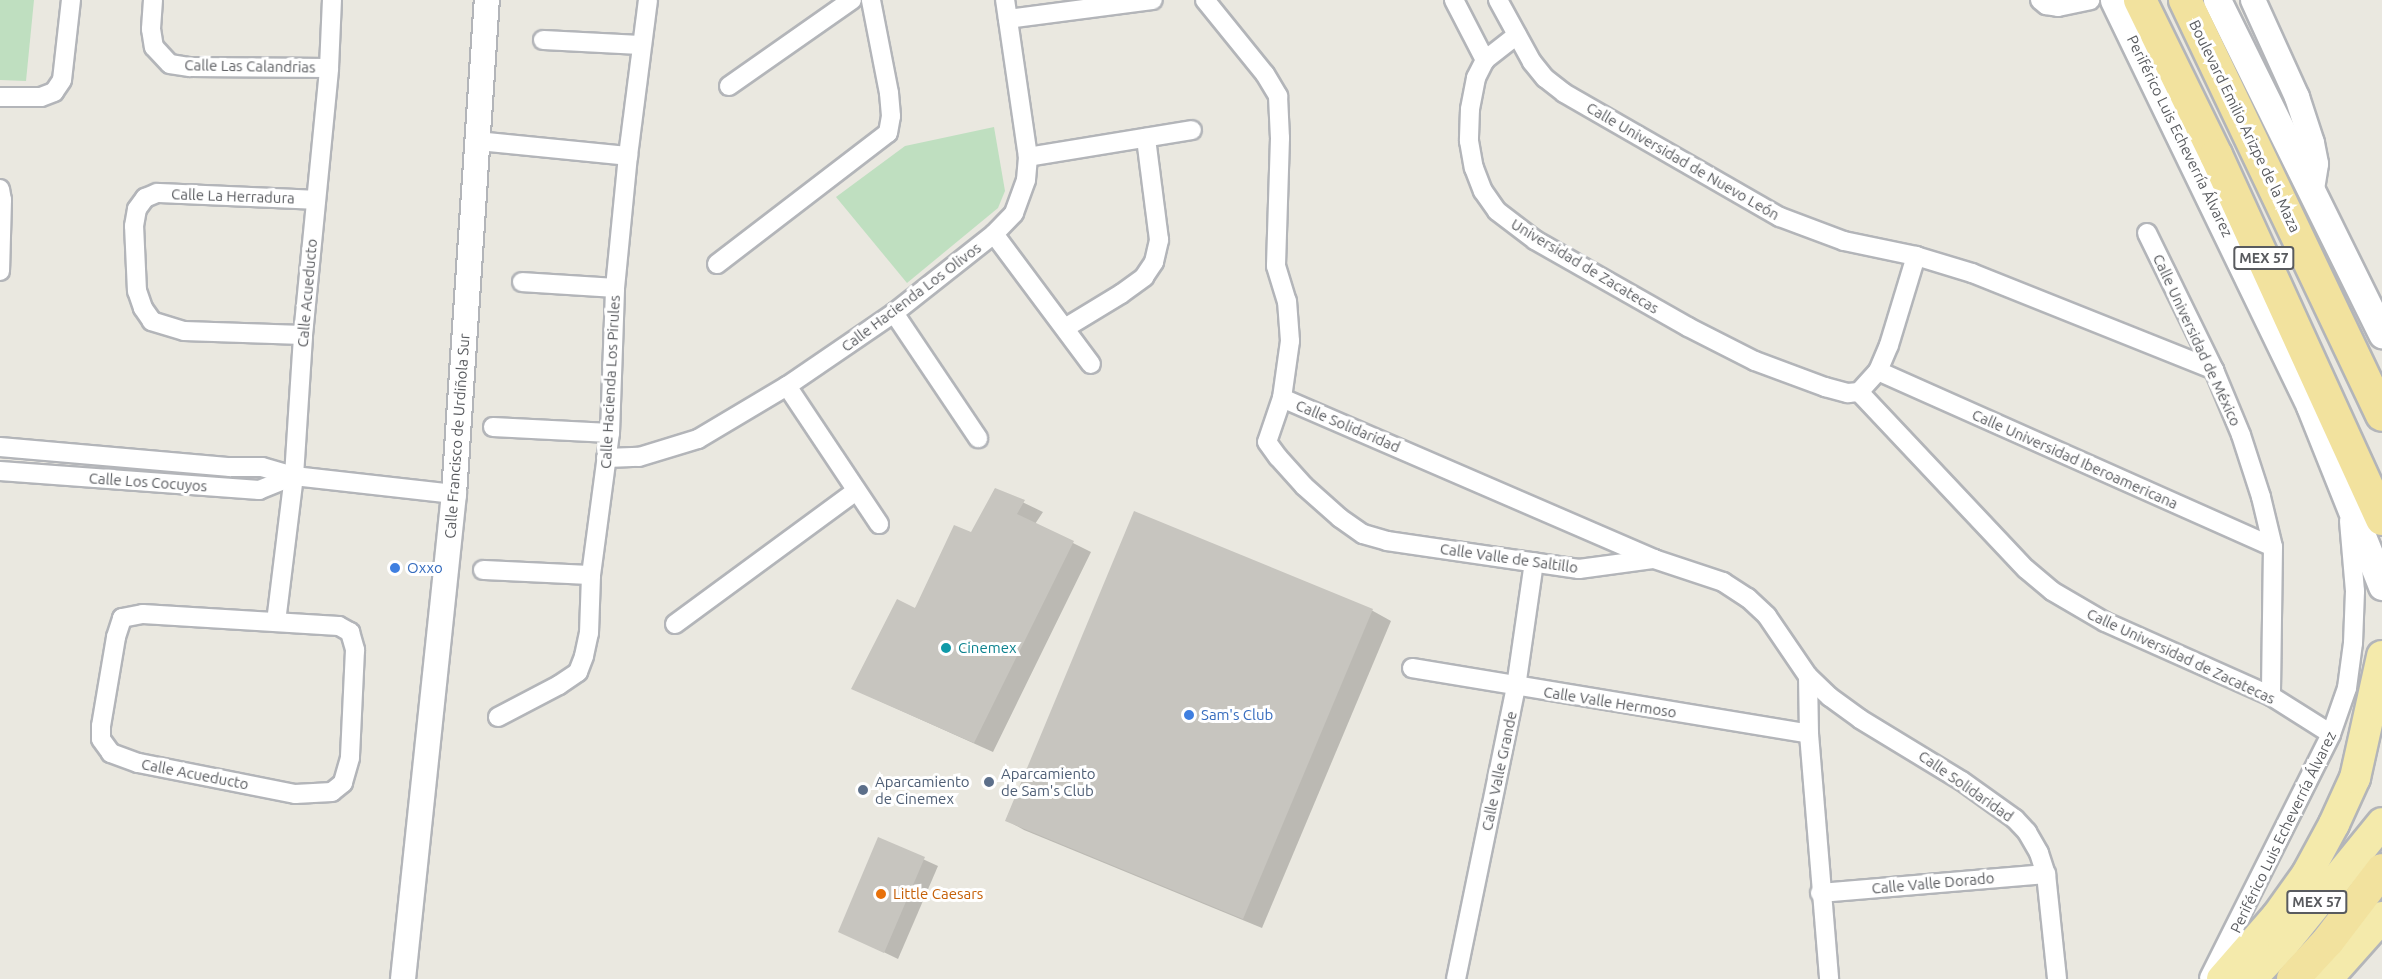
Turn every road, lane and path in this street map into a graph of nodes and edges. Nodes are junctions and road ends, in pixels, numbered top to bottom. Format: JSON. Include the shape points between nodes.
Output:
{"nodes":[{"id":1,"x":71,"y":0,"type":"edge"},
{"id":2,"x":153,"y":0,"type":"edge"},
{"id":3,"x":332,"y":0,"type":"edge"},
{"id":4,"x":487,"y":0,"type":"edge"},
{"id":5,"x":648,"y":0,"type":"edge"},
{"id":6,"x":852,"y":0,"type":"edge"},
{"id":7,"x":871,"y":0,"type":"edge"},
{"id":8,"x":1005,"y":0,"type":"edge"},
{"id":9,"x":1153,"y":0,"type":"edge"},
{"id":10,"x":1205,"y":0,"type":"edge"},
{"id":11,"x":1454,"y":0,"type":"edge"},
{"id":12,"x":1498,"y":0,"type":"edge"},
{"id":13,"x":2040,"y":0,"type":"edge"},
{"id":14,"x":2090,"y":0,"type":"edge"},
{"id":15,"x":2114,"y":0,"type":"edge"},
{"id":16,"x":2140,"y":0,"type":"edge"},
{"id":17,"x":2185,"y":0,"type":"edge"},
{"id":18,"x":2217,"y":0,"type":"edge"},
{"id":19,"x":2253,"y":0,"type":"edge"},
{"id":20,"x":1008,"y":19,"type":"junction"},
{"id":21,"x":1517,"y":35,"type":"junction"},
{"id":22,"x":543,"y":40,"type":"dead end"},
{"id":23,"x":641,"y":45,"type":"junction"},
{"id":24,"x":1485,"y":60,"type":"junction"},
{"id":25,"x":329,"y":68,"type":"junction"},
{"id":26,"x":729,"y":86,"type":"dead end"},
{"id":27,"x":0,"y":97,"type":"edge"},
{"id":28,"x":1192,"y":130,"type":"dead end"},
{"id":29,"x":1146,"y":138,"type":"junction"},
{"id":30,"x":478,"y":141,"type":"junction"},
{"id":31,"x":628,"y":156,"type":"junction"},
{"id":32,"x":1028,"y":157,"type":"junction"},
{"id":33,"x":0,"y":189,"type":"edge"},
{"id":34,"x":2312,"y":189,"type":"junction"},
{"id":35,"x":316,"y":200,"type":"junction"},
{"id":36,"x":2147,"y":233,"type":"dead end"},
{"id":37,"x":994,"y":234,"type":"junction"},
{"id":38,"x":1916,"y":256,"type":"junction"},
{"id":39,"x":717,"y":264,"type":"dead end"},
{"id":40,"x":0,"y":271,"type":"edge"},
{"id":41,"x":522,"y":282,"type":"dead end"},
{"id":42,"x":615,"y":288,"type":"junction"},
{"id":43,"x":894,"y":313,"type":"junction"},
{"id":44,"x":1065,"y":328,"type":"junction"},
{"id":45,"x":2382,"y":334,"type":"edge"},
{"id":46,"x":303,"y":335,"type":"junction"},
{"id":47,"x":1091,"y":364,"type":"dead end"},
{"id":48,"x":2214,"y":370,"type":"junction"},
{"id":49,"x":1878,"y":371,"type":"junction"},
{"id":50,"x":787,"y":386,"type":"junction"},
{"id":51,"x":1859,"y":392,"type":"junction"},
{"id":52,"x":1282,"y":398,"type":"junction"},
{"id":53,"x":2382,"y":415,"type":"edge"},
{"id":54,"x":493,"y":427,"type":"dead end"},
{"id":55,"x":610,"y":433,"type":"junction"},
{"id":56,"x":978,"y":438,"type":"dead end"},
{"id":57,"x":0,"y":447,"type":"edge"},
{"id":58,"x":606,"y":458,"type":"junction"},
{"id":59,"x":0,"y":471,"type":"edge"},
{"id":60,"x":294,"y":476,"type":"junction"},
{"id":61,"x":856,"y":491,"type":"junction"},
{"id":62,"x":454,"y":494,"type":"junction"},
{"id":63,"x":2348,"y":502,"type":"junction"},
{"id":64,"x":2382,"y":519,"type":"edge"},
{"id":65,"x":879,"y":524,"type":"dead end"},
{"id":66,"x":2273,"y":547,"type":"junction"},
{"id":67,"x":1654,"y":559,"type":"junction"},
{"id":68,"x":1534,"y":562,"type":"junction"},
{"id":69,"x":483,"y":570,"type":"dead end"},
{"id":70,"x":591,"y":576,"type":"junction"},
{"id":71,"x":2381,"y":578,"type":"edge"},
{"id":72,"x":276,"y":622,"type":"junction"},
{"id":73,"x":675,"y":624,"type":"dead end"},
{"id":74,"x":2382,"y":656,"type":"edge"},
{"id":75,"x":1412,"y":668,"type":"dead end"},
{"id":76,"x":1808,"y":676,"type":"junction"},
{"id":77,"x":1516,"y":687,"type":"junction"},
{"id":78,"x":2271,"y":696,"type":"junction"},
{"id":79,"x":498,"y":717,"type":"dead end"},
{"id":80,"x":1809,"y":734,"type":"junction"},
{"id":81,"x":2331,"y":734,"type":"junction"},
{"id":82,"x":2382,"y":823,"type":"edge"},
{"id":83,"x":2382,"y":870,"type":"edge"},
{"id":84,"x":2046,"y":873,"type":"junction"},
{"id":85,"x":1820,"y":893,"type":"junction"},
{"id":86,"x":2382,"y":917,"type":"edge"},
{"id":87,"x":403,"y":979,"type":"edge"},
{"id":88,"x":1456,"y":979,"type":"edge"},
{"id":89,"x":1829,"y":979,"type":"edge"},
{"id":90,"x":2057,"y":979,"type":"edge"},
{"id":91,"x":2209,"y":979,"type":"edge"},
{"id":92,"x":2222,"y":979,"type":"edge"},
{"id":93,"x":2251,"y":979,"type":"edge"},
{"id":94,"x":2293,"y":979,"type":"edge"},
{"id":95,"x":2326,"y":979,"type":"edge"}],
"edges":[{"from":1,"to":27,"type":"street","via":[[63,71],[54,92],[41,97]]},
{"from":2,"to":25,"type":"street","name":"Calle Las Calandrias","via":[[154,47],[170,64]]},
{"from":3,"to":25,"type":"street","name":"Calle Acueducto"},
{"from":4,"to":30,"type":"street","name":"Calle Francisco de Urdiñola Sur"},
{"from":5,"to":23,"type":"street","name":"Calle Hacienda Los Pirules"},
{"from":6,"to":26,"type":"street"},
{"from":7,"to":39,"type":"street","via":[[889,93],[888,133]]},
{"from":8,"to":20,"type":"street","name":"Calle Hacienda Los Olivos"},
{"from":9,"to":20,"type":"street"},
{"from":10,"to":52,"type":"street","name":"Calle Solidaridad","via":[[1278,96],[1276,266],[1287,301],[1290,341]]},
{"from":11,"to":24,"type":"street"},
{"from":12,"to":21,"type":"street","name":"Calle Universidad de Nuevo León"},
{"from":13,"to":14,"type":"street","via":[[2058,7]]},
{"from":15,"to":63,"type":"main road","name":"Periférico Luis Echeverría Álvarez","via":[[2300,384]]},
{"from":16,"to":64,"type":"highway","number":"MEX 57","via":[[2221,165]]},
{"from":17,"to":53,"type":"highway","name":"Boulevard Emilio Arizpe de la Maza","number":"MEX 57"},
{"from":18,"to":34,"type":"main road"},
{"from":19,"to":34,"type":"street","via":[[2297,97],[2312,142],[2316,164]]},
{"from":20,"to":32,"type":"street","name":"Calle Hacienda Los Olivos"},
{"from":21,"to":24,"type":"street"},
{"from":21,"to":38,"type":"street","name":"Calle Universidad de Nuevo León","via":[[1532,62],[1564,93],[1780,217],[1844,241]]},
{"from":22,"to":23,"type":"street"},
{"from":23,"to":31,"type":"street","name":"Calle Hacienda Los Pirules"},
{"from":24,"to":51,"type":"street","name":"Universidad de Zacatecas","via":[[1476,78],[1469,141],[1483,191],[1497,211],[1535,240],[1755,361],[1825,387]]},
{"from":25,"to":35,"type":"street","name":"Calle Acueducto"},
{"from":28,"to":29,"type":"street"},
{"from":29,"to":32,"type":"street"},
{"from":29,"to":44,"type":"street","via":[[1159,240],[1154,262],[1144,277]]},
{"from":30,"to":31,"type":"street"},
{"from":30,"to":62,"type":"street","name":"Calle Francisco de Urdiñola Sur"},
{"from":31,"to":42,"type":"street","name":"Calle Hacienda Los Pirules"},
{"from":32,"to":37,"type":"street","name":"Calle Hacienda Los Olivos","via":[[1021,199],[1014,213]]},
{"from":33,"to":40,"type":"street"},
{"from":34,"to":45,"type":"main road"},
{"from":35,"to":46,"type":"street","name":"Calle Acueducto"},
{"from":35,"to":46,"type":"street","name":"Calle La Herradura","via":[[157,193],[145,198],[137,209],[134,226],[137,291],[152,321],[184,331]]},
{"from":36,"to":48,"type":"street","name":"Calle Universidad de México"},
{"from":37,"to":43,"type":"street","name":"Calle Hacienda Los Olivos"},
{"from":37,"to":44,"type":"street"},
{"from":38,"to":48,"type":"street","name":"Calle Universidad de Nuevo León","via":[[1972,273]]},
{"from":38,"to":49,"type":"street"},
{"from":41,"to":42,"type":"street"},
{"from":42,"to":55,"type":"street","name":"Calle Hacienda Los Pirules"},
{"from":43,"to":50,"type":"street","name":"Calle Hacienda Los Olivos"},
{"from":43,"to":56,"type":"street"},
{"from":44,"to":47,"type":"street"},
{"from":46,"to":60,"type":"street","name":"Calle Acueducto"},
{"from":48,"to":66,"type":"street","name":"Calle Universidad de México","via":[[2244,445]]},
{"from":49,"to":51,"type":"street"},
{"from":49,"to":66,"type":"street","name":"Calle Universidad Iberoamericana"},
{"from":50,"to":58,"type":"street","name":"Calle Hacienda Los Olivos","via":[[698,439],[639,457]]},
{"from":50,"to":61,"type":"street"},
{"from":51,"to":78,"type":"street","name":"Calle Universidad de Zacatecas","via":[[2026,569],[2052,591],[2105,622]]},
{"from":52,"to":67,"type":"street","name":"Calle Solidaridad"},
{"from":52,"to":68,"type":"street","name":"Calle Valle de Saltillo","via":[[1267,442],[1323,505],[1363,534],[1387,541]]},
{"from":54,"to":55,"type":"street"},
{"from":55,"to":58,"type":"street","name":"Calle Hacienda Los Pirules"},
{"from":57,"to":60,"type":"street","name":"Calle Los Cocuyos","via":[[262,467]]},
{"from":58,"to":70,"type":"street","name":"Calle Hacienda Los Pirules"},
{"from":59,"to":60,"type":"street","name":"Calle Los Cocuyos","via":[[259,490]]},
{"from":60,"to":62,"type":"street","name":"Calle Los Cocuyos"},
{"from":60,"to":72,"type":"street","name":"Calle Acueducto"},
{"from":61,"to":65,"type":"street"},
{"from":61,"to":73,"type":"street"},
{"from":62,"to":87,"type":"street","name":"Calle Francisco de Urdiñola Sur"},
{"from":63,"to":71,"type":"main road","name":"Periférico Luis Echeverría Álvarez"},
{"from":63,"to":81,"type":"street","name":"Periférico Luis Echeverría Álvarez","via":[[2355,591],[2353,643],[2347,688]]},
{"from":66,"to":78,"type":"street","name":"Calle Universidad de México"},
{"from":67,"to":68,"type":"street","name":"Calle Valle de Saltillo","via":[[1579,569]]},
{"from":67,"to":76,"type":"street","name":"Calle Valle de Saltillo","via":[[1722,582],[1749,598],[1767,616]]},
{"from":68,"to":77,"type":"street","name":"Calle Valle Grande"},
{"from":69,"to":70,"type":"street"},
{"from":70,"to":79,"type":"street","name":"Calle Hacienda Los Pirules","via":[[589,633],[578,672]]},
{"from":72,"to":72,"type":"street","name":"Calle Acueducto","via":[[142,614],[122,618],[102,726],[104,747],[121,758],[149,765],[295,794],[332,792],[343,783],[350,758],[353,638],[339,627]]},
{"from":74,"to":92,"type":"main road","via":[[2355,778],[2334,824],[2307,874],[2277,916]]},
{"from":75,"to":77,"type":"street","name":"Calle Valle Hermoso"},
{"from":76,"to":80,"type":"street"},
{"from":76,"to":84,"type":"street","name":"Calle Solidaridad","via":[[1860,719],[1962,781],[2015,819],[2027,832]]},
{"from":77,"to":80,"type":"street","name":"Calle Valle Hermoso"},
{"from":77,"to":88,"type":"street","name":"Calle Valle Grande"},
{"from":78,"to":81,"type":"street","name":"Calle Universidad de Zacatecas"},
{"from":80,"to":85,"type":"street"},
{"from":81,"to":91,"type":"street","name":"Periférico Luis Echeverría Álvarez"},
{"from":82,"to":93,"type":"main road","number":"MEX 57"},
{"from":83,"to":94,"type":"highway","via":[[2328,941]]},
{"from":84,"to":85,"type":"street","name":"Calle Valle Dorado"},
{"from":84,"to":90,"type":"street","name":"Calle Solidaridad"},
{"from":85,"to":89,"type":"street"},
{"from":86,"to":95,"type":"main road"}]}
